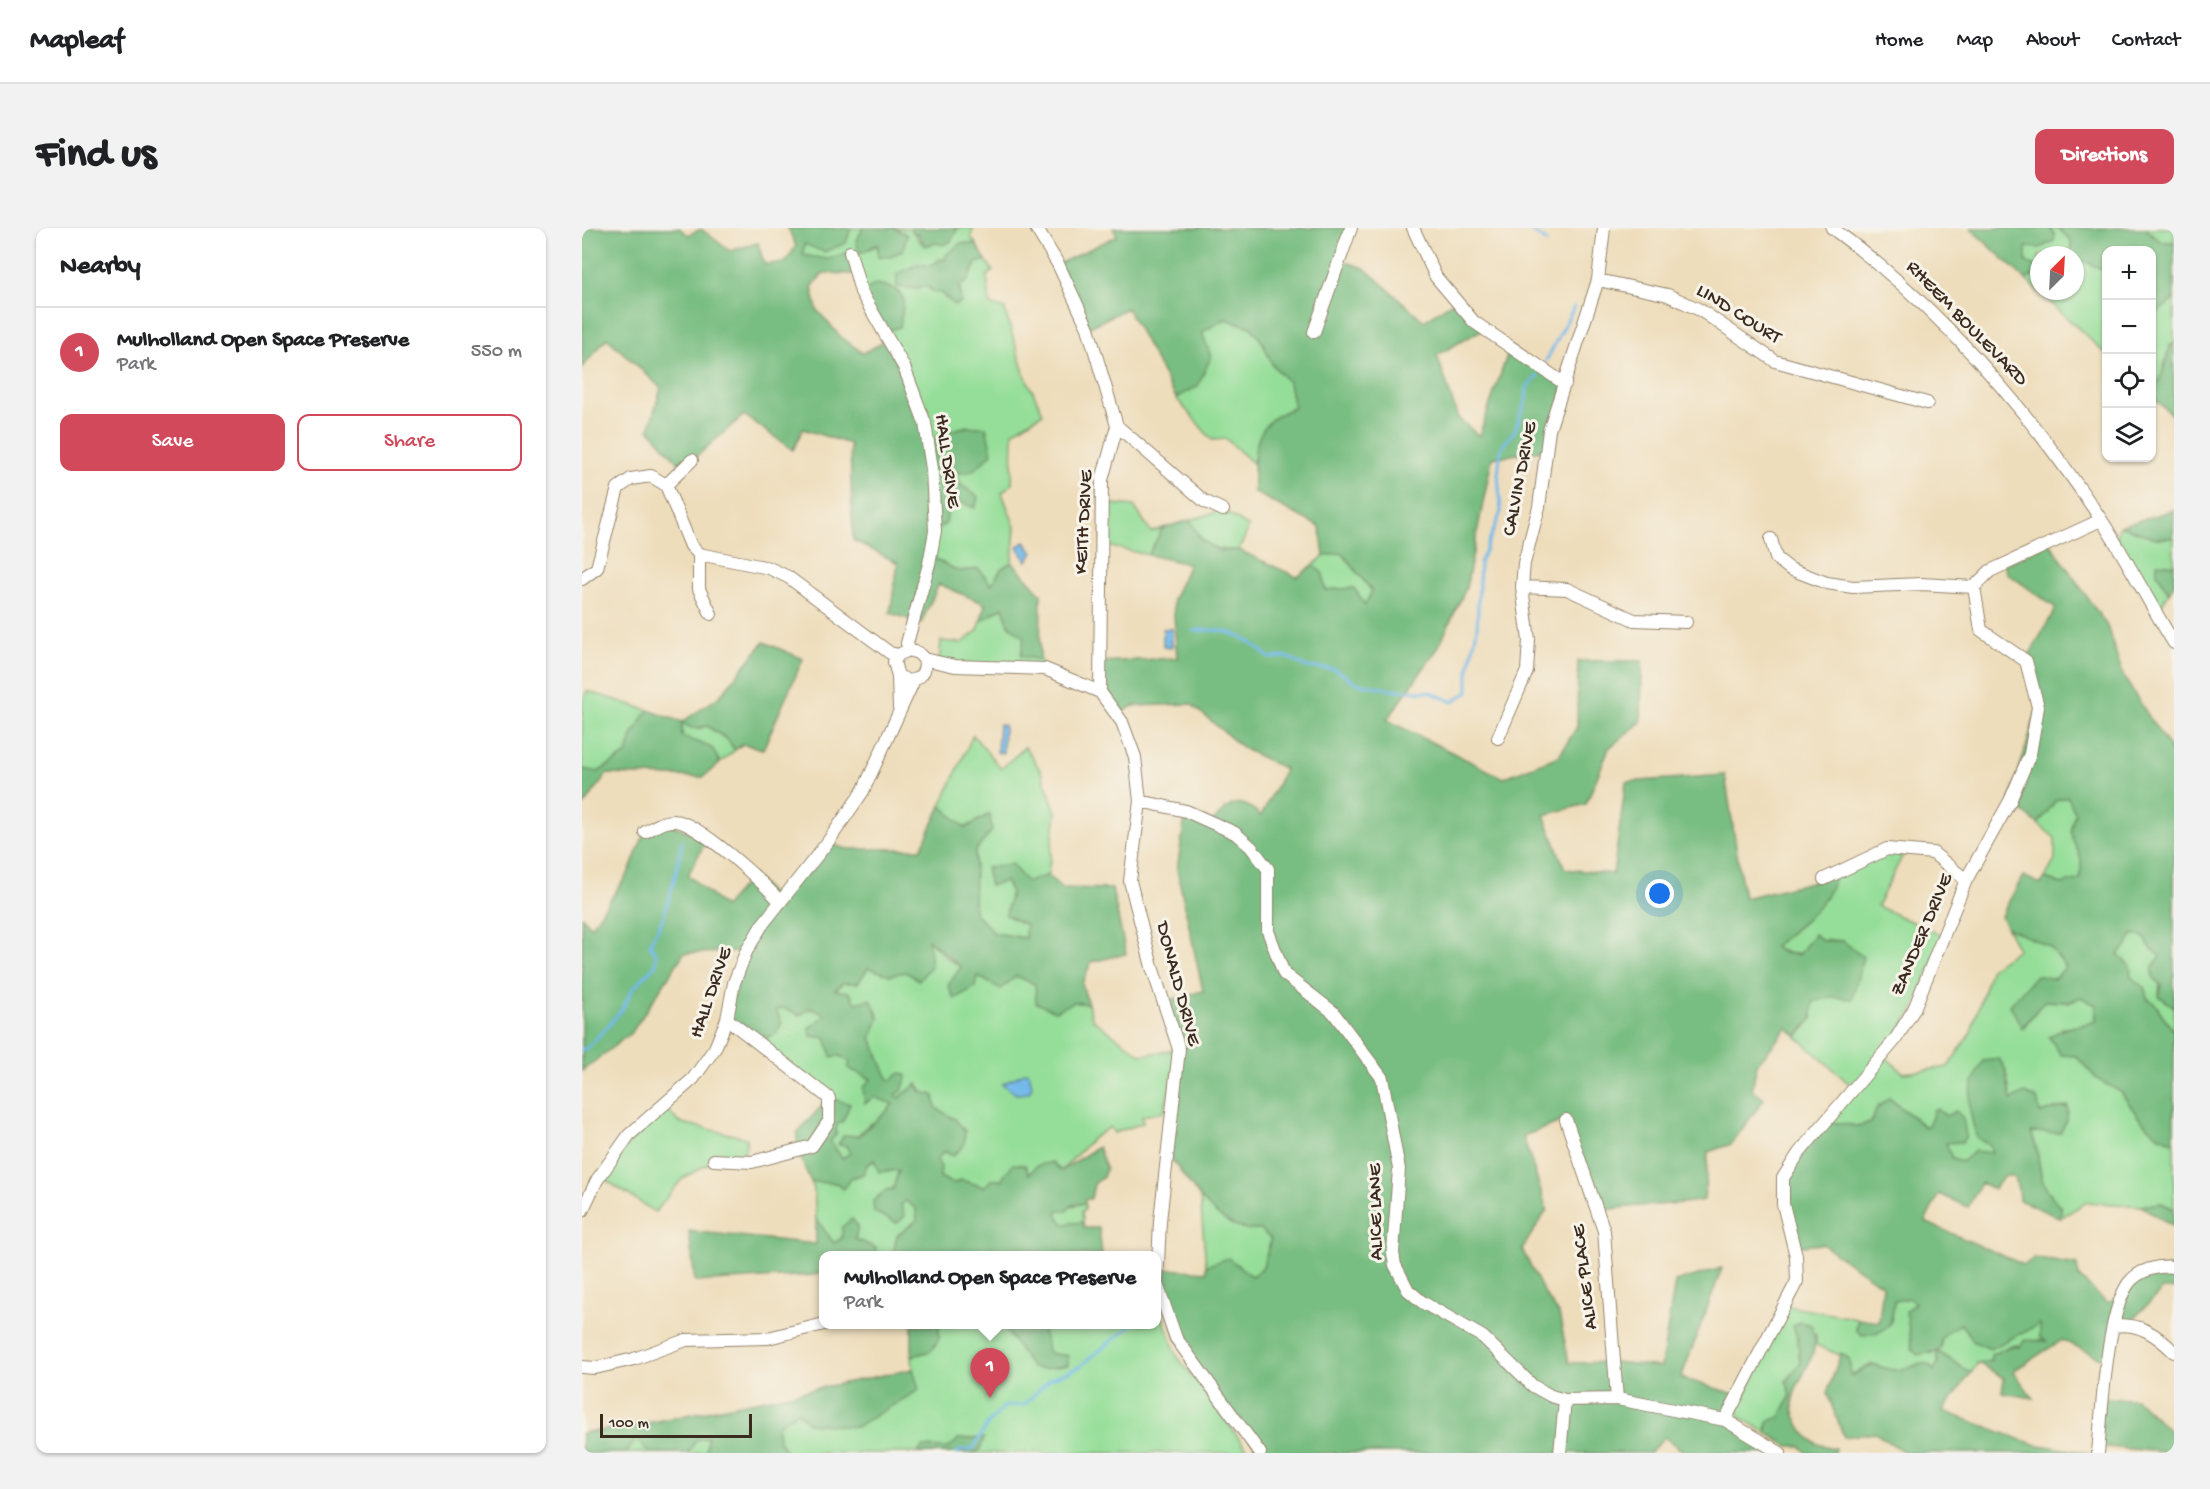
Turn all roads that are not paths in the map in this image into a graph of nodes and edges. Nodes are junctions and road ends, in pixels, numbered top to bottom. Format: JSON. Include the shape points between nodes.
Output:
{"nodes":[{"id":1,"x":1036,"y":228,"type":"edge"},
{"id":2,"x":1351,"y":228,"type":"edge"},
{"id":3,"x":1413,"y":228,"type":"edge"},
{"id":4,"x":1604,"y":228,"type":"edge"},
{"id":5,"x":1832,"y":228,"type":"edge"},
{"id":6,"x":850,"y":252,"type":"dead end"},
{"id":7,"x":1598,"y":280,"type":"junction"},
{"id":8,"x":1314,"y":332,"type":"dead end"},
{"id":9,"x":1565,"y":384,"type":"junction"},
{"id":10,"x":1927,"y":403,"type":"dead end"},
{"id":11,"x":1117,"y":426,"type":"junction"},
{"id":12,"x":692,"y":460,"type":"dead end"},
{"id":13,"x":666,"y":485,"type":"junction"},
{"id":14,"x":1222,"y":510,"type":"dead end"},
{"id":15,"x":2101,"y":520,"type":"junction"},
{"id":16,"x":1771,"y":540,"type":"dead end"},
{"id":17,"x":699,"y":554,"type":"junction"},
{"id":18,"x":582,"y":579,"type":"edge"},
{"id":19,"x":1522,"y":587,"type":"junction"},
{"id":20,"x":1974,"y":587,"type":"junction"},
{"id":21,"x":711,"y":614,"type":"dead end"},
{"id":22,"x":1686,"y":622,"type":"dead end"},
{"id":23,"x":2174,"y":643,"type":"edge"},
{"id":24,"x":904,"y":653,"type":"junction"},
{"id":25,"x":924,"y":659,"type":"junction"},
{"id":26,"x":955,"y":666,"type":"junction"},
{"id":27,"x":898,"y":676,"type":"junction"},
{"id":28,"x":918,"y":678,"type":"junction"},
{"id":29,"x":1100,"y":692,"type":"junction"},
{"id":30,"x":899,"y":713,"type":"junction"},
{"id":31,"x":1498,"y":738,"type":"dead end"},
{"id":32,"x":1140,"y":801,"type":"junction"},
{"id":33,"x":645,"y":832,"type":"dead end"},
{"id":34,"x":1824,"y":879,"type":"dead end"},
{"id":35,"x":1966,"y":880,"type":"junction"},
{"id":36,"x":780,"y":902,"type":"junction"},
{"id":37,"x":727,"y":1019,"type":"junction"},
{"id":38,"x":1566,"y":1120,"type":"dead end"},
{"id":39,"x":714,"y":1160,"type":"dead end"},
{"id":40,"x":582,"y":1211,"type":"edge"},
{"id":41,"x":1159,"y":1251,"type":"edge"},
{"id":42,"x":2174,"y":1267,"type":"edge"},
{"id":43,"x":1161,"y":1295,"type":"edge"},
{"id":44,"x":819,"y":1325,"type":"edge"},
{"id":45,"x":2114,"y":1326,"type":"junction"},
{"id":46,"x":2174,"y":1352,"type":"edge"},
{"id":47,"x":582,"y":1367,"type":"edge"},
{"id":48,"x":1617,"y":1399,"type":"junction"},
{"id":49,"x":1565,"y":1400,"type":"junction"},
{"id":50,"x":1725,"y":1420,"type":"junction"},
{"id":51,"x":1260,"y":1453,"type":"edge"},
{"id":52,"x":1560,"y":1453,"type":"edge"},
{"id":53,"x":1780,"y":1453,"type":"edge"},
{"id":54,"x":2098,"y":1453,"type":"edge"}],
"edges":[{"from":1,"to":11,"type":"street","via":[[1088,328]]},
{"from":2,"to":8,"type":"street"},
{"from":3,"to":9,"type":"street","via":[[1436,277],[1474,322]]},
{"from":4,"to":7,"type":"street","name":"CALVIN DRIVE"},
{"from":5,"to":15,"type":"street","name":"RHEEM BOULEVARD","via":[[1881,264],[1993,374]]},
{"from":6,"to":24,"type":"street","name":"HALL DRIVE","via":[[861,292],[904,367],[925,423],[935,531]]},
{"from":7,"to":9,"type":"street","name":"CALVIN DRIVE"},
{"from":7,"to":10,"type":"street","name":"LIND COURT","via":[[1668,295],[1700,310],[1775,361]]},
{"from":9,"to":19,"type":"street","name":"CALVIN DRIVE","via":[[1549,430],[1539,507],[1524,563]]},
{"from":11,"to":14,"type":"street","via":[[1204,501]]},
{"from":11,"to":29,"type":"street","name":"KEITH DRIVE","via":[[1102,480]]},
{"from":12,"to":13,"type":"street"},
{"from":13,"to":17,"type":"street","via":[[691,546]]},
{"from":13,"to":18,"type":"street","via":[[651,476],[631,478],[618,488],[601,559],[597,568]]},
{"from":15,"to":20,"type":"street","via":[[1990,571]]},
{"from":15,"to":23,"type":"street","name":"RHEEM BOULEVARD"},
{"from":16,"to":20,"type":"street","via":[[1776,558],[1790,569],[1827,583],[1853,587]]},
{"from":17,"to":21,"type":"street","via":[[699,589]]},
{"from":17,"to":24,"type":"street","via":[[769,568],[788,577],[890,653]]},
{"from":19,"to":22,"type":"street","via":[[1567,589],[1634,620]]},
{"from":19,"to":31,"type":"street","name":"CALVIN DRIVE","via":[[1527,671]]},
{"from":20,"to":35,"type":"street","name":"ZANDER DRIVE","via":[[1981,630],[2026,661],[2038,707],[2026,763],[2010,801]]},
{"from":24,"to":25,"type":"street","via":[[918,653]]},
{"from":24,"to":27,"type":"street","via":[[894,667]]},
{"from":25,"to":26,"type":"street"},
{"from":25,"to":28,"type":"street"},
{"from":26,"to":28,"type":"street"},
{"from":26,"to":29,"type":"street","via":[[1045,669]]},
{"from":27,"to":28,"type":"street","via":[[905,680]]},
{"from":27,"to":30,"type":"street","name":"HALL DRIVE"},
{"from":28,"to":30,"type":"street","name":"HALL DRIVE"},
{"from":29,"to":32,"type":"street","name":"DONALD DRIVE","via":[[1122,722],[1135,757]]},
{"from":30,"to":36,"type":"street","name":"HALL DRIVE","via":[[863,791]]},
{"from":32,"to":41,"type":"street","name":"DONALD DRIVE","via":[[1130,881],[1179,1049]]},
{"from":32,"to":49,"type":"street","name":"ALICE LANE","via":[[1186,811],[1235,833],[1268,869],[1268,931],[1284,974],[1333,1012],[1382,1078],[1399,1169],[1392,1238],[1395,1265],[1408,1290],[1483,1337],[1533,1386]]},
{"from":33,"to":36,"type":"street","via":[[678,820],[725,850],[768,885]]},
{"from":34,"to":35,"type":"street","via":[[1887,849],[1933,853]]},
{"from":35,"to":50,"type":"street","name":"ZANDER DRIVE","via":[[1914,1010],[1895,1040],[1783,1178],[1783,1204],[1796,1256],[1797,1281]]},
{"from":36,"to":37,"type":"street","name":"HALL DRIVE","via":[[746,952],[734,983]]},
{"from":37,"to":39,"type":"street","via":[[829,1098],[829,1121],[812,1146],[752,1162]]},
{"from":37,"to":40,"type":"street","name":"HALL DRIVE","via":[[715,1048],[693,1080],[629,1135],[597,1180]]},
{"from":38,"to":48,"type":"street","name":"ALICE PLACE","via":[[1604,1231]]},
{"from":42,"to":45,"type":"street","via":[[2152,1269],[2128,1284]]},
{"from":43,"to":51,"type":"street","name":"DONALD DRIVE","via":[[1176,1338]]},
{"from":44,"to":47,"type":"street","via":[[768,1338],[686,1340],[634,1359]]},
{"from":45,"to":46,"type":"street","via":[[2128,1324],[2146,1329]]},
{"from":45,"to":54,"type":"street"},
{"from":48,"to":49,"type":"street","name":"ALICE LANE"},
{"from":48,"to":50,"type":"street","name":"ALICE LANE"},
{"from":49,"to":52,"type":"street"},
{"from":50,"to":53,"type":"street","name":"ALICE LANE"}]}
